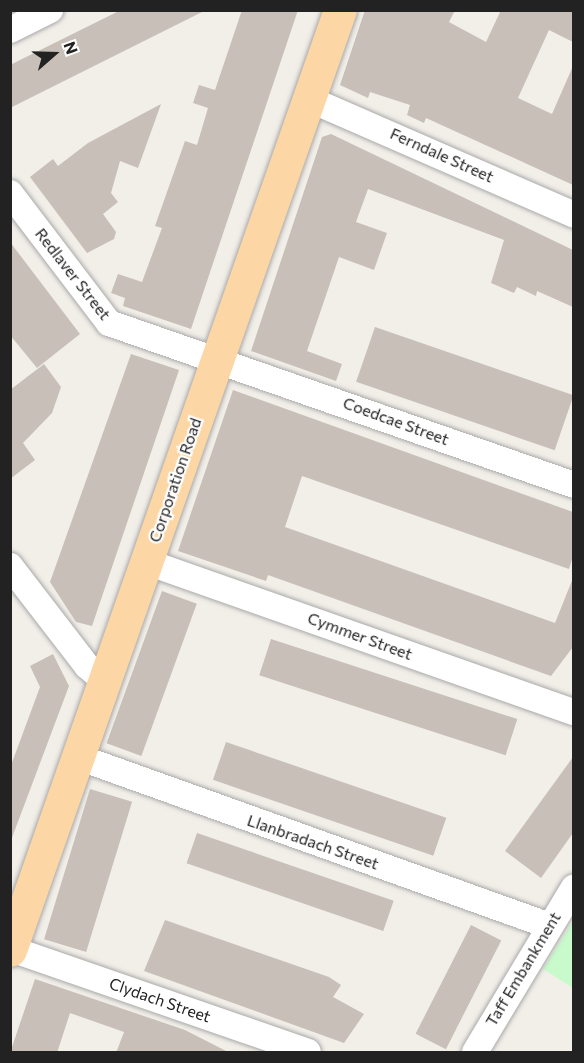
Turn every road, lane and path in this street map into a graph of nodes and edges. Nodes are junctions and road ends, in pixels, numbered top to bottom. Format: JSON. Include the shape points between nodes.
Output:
{"nodes":[{"id":1,"x":50,"y":10,"type":"edge"},
{"id":2,"x":340,"y":10,"type":"edge"},
{"id":3,"x":10,"y":30,"type":"edge"},
{"id":4,"x":309,"y":99,"type":"junction"},
{"id":5,"x":10,"y":193,"type":"edge"},
{"id":6,"x":573,"y":215,"type":"edge"},
{"id":7,"x":218,"y":358,"type":"junction"},
{"id":8,"x":573,"y":484,"type":"edge"},
{"id":9,"x":147,"y":562,"type":"junction"},
{"id":10,"x":10,"y":566,"type":"edge"},
{"id":11,"x":105,"y":681,"type":"junction"},
{"id":12,"x":573,"y":711,"type":"edge"},
{"id":13,"x":78,"y":757,"type":"junction"},
{"id":14,"x":573,"y":887,"type":"edge"},
{"id":15,"x":548,"y":925,"type":"junction"},
{"id":16,"x":12,"y":942,"type":"edge"},
{"id":17,"x":308,"y":1053,"type":"edge"},
{"id":18,"x":475,"y":1053,"type":"edge"}],
"edges":[{"from":1,"to":3,"type":"street"},
{"from":2,"to":4,"type":"main road","name":"Corporation Road"},
{"from":4,"to":6,"type":"street","name":"Ferndale Street"},
{"from":4,"to":7,"type":"main road","name":"Corporation Road"},
{"from":5,"to":7,"type":"street","name":"Redlaver Street","via":[[109,323]]},
{"from":7,"to":8,"type":"street","name":"Coedcae Street"},
{"from":7,"to":9,"type":"main road","name":"Corporation Road"},
{"from":9,"to":11,"type":"main road","name":"Corporation Road"},
{"from":9,"to":12,"type":"street","name":"Cymmer Street"},
{"from":10,"to":11,"type":"street","via":[[87,666]]},
{"from":11,"to":13,"type":"main road","name":"Corporation Road"},
{"from":13,"to":15,"type":"street","name":"Llanbradach Street"},
{"from":13,"to":16,"type":"main road","name":"Corporation Road"},
{"from":14,"to":15,"type":"street","name":"Taff Embankment"},
{"from":15,"to":18,"type":"street","name":"Taff Embankment"},
{"from":16,"to":17,"type":"street","name":"Clydach Street","via":[[88,975]]}]}
